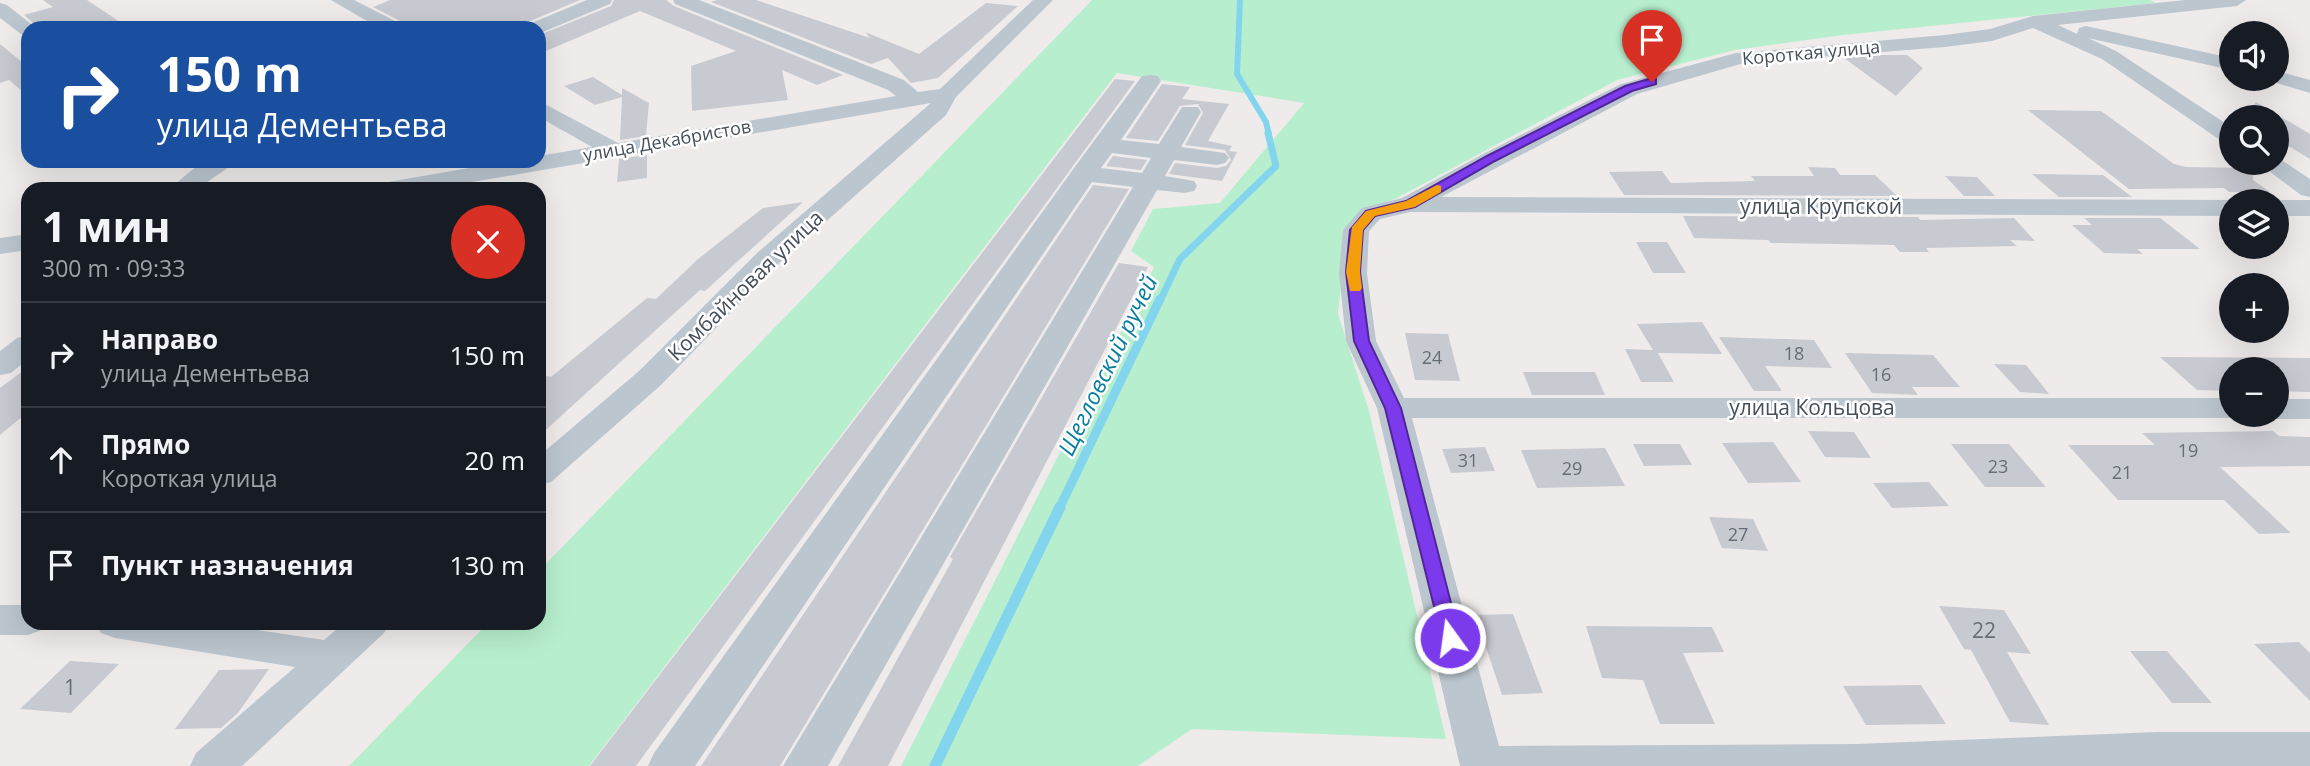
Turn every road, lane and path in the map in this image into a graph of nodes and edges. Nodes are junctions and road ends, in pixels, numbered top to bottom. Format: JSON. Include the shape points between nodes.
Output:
{"nodes":[{"id":1,"x":17,"y":0,"type":"edge"},
{"id":2,"x":340,"y":0,"type":"edge"},
{"id":3,"x":603,"y":0,"type":"edge"},
{"id":4,"x":682,"y":0,"type":"edge"},
{"id":5,"x":2237,"y":0,"type":"edge"},
{"id":6,"x":1039,"y":1,"type":"edge"},
{"id":7,"x":0,"y":7,"type":"edge"},
{"id":8,"x":380,"y":21,"type":"edge"},
{"id":9,"x":2033,"y":22,"type":"junction"},
{"id":10,"x":21,"y":24,"type":"edge"},
{"id":11,"x":546,"y":24,"type":"edge"},
{"id":12,"x":2219,"y":60,"type":"edge"},
{"id":13,"x":1150,"y":80,"type":"dead end"},
{"id":14,"x":2289,"y":81,"type":"edge"},
{"id":15,"x":2310,"y":87,"type":"edge"},
{"id":16,"x":947,"y":93,"type":"junction"},
{"id":17,"x":913,"y":99,"type":"junction"},
{"id":18,"x":546,"y":112,"type":"edge"},
{"id":19,"x":1190,"y":113,"type":"dead end"},
{"id":20,"x":2219,"y":129,"type":"edge"},
{"id":21,"x":1103,"y":145,"type":"junction"},
{"id":22,"x":612,"y":149,"type":"junction"},
{"id":23,"x":1166,"y":152,"type":"junction"},
{"id":24,"x":1217,"y":158,"type":"dead end"},
{"id":25,"x":546,"y":160,"type":"edge"},
{"id":26,"x":207,"y":168,"type":"edge"},
{"id":27,"x":503,"y":168,"type":"edge"},
{"id":28,"x":530,"y":168,"type":"edge"},
{"id":29,"x":1083,"y":173,"type":"junction"},
{"id":30,"x":2288,"y":175,"type":"edge"},
{"id":31,"x":1149,"y":181,"type":"junction"},
{"id":32,"x":189,"y":182,"type":"edge"},
{"id":33,"x":426,"y":182,"type":"edge"},
{"id":34,"x":517,"y":182,"type":"edge"},
{"id":35,"x":1185,"y":186,"type":"dead end"},
{"id":36,"x":2310,"y":190,"type":"edge"},
{"id":37,"x":1410,"y":204,"type":"junction"},
{"id":38,"x":2219,"y":208,"type":"edge"},
{"id":39,"x":2289,"y":208,"type":"edge"},
{"id":40,"x":2310,"y":208,"type":"edge"},
{"id":41,"x":21,"y":243,"type":"edge"},
{"id":42,"x":0,"y":246,"type":"edge"},
{"id":43,"x":21,"y":350,"type":"edge"},
{"id":44,"x":0,"y":366,"type":"edge"},
{"id":45,"x":1393,"y":408,"type":"junction"},
{"id":46,"x":2219,"y":408,"type":"edge"},
{"id":47,"x":2289,"y":409,"type":"edge"},
{"id":48,"x":2310,"y":409,"type":"edge"},
{"id":49,"x":546,"y":468,"type":"edge"},
{"id":50,"x":0,"y":620,"type":"edge"},
{"id":51,"x":21,"y":621,"type":"edge"},
{"id":52,"x":160,"y":630,"type":"edge"},
{"id":53,"x":362,"y":630,"type":"edge"},
{"id":54,"x":332,"y":657,"type":"junction"},
{"id":55,"x":2310,"y":750,"type":"edge"},
{"id":56,"x":1482,"y":765,"type":"edge"},
{"id":57,"x":212,"y":766,"type":"edge"},
{"id":58,"x":670,"y":766,"type":"edge"},
{"id":59,"x":805,"y":766,"type":"edge"}],
"edges":[{"from":1,"to":7,"type":"street"},
{"from":2,"to":8,"type":"street"},
{"from":3,"to":11,"type":"street"},
{"from":4,"to":17,"type":"street","via":[[897,85]]},
{"from":5,"to":9,"type":"street","name":"Короткая улица"},
{"from":6,"to":16,"type":"street","name":"Комбайновая улица"},
{"from":7,"to":10,"type":"street"},
{"from":9,"to":12,"type":"street"},
{"from":9,"to":20,"type":"street","via":[[2109,55]]},
{"from":9,"to":37,"type":"street","name":"Короткая улица","via":[[1992,35],[1945,41],[1743,57],[1675,74],[1629,89]]},
{"from":13,"to":21,"type":"street"},
{"from":14,"to":15,"type":"street"},
{"from":16,"to":17,"type":"street","name":"улица Декабристов"},
{"from":16,"to":49,"type":"street","name":"Комбайновая улица","via":[[938,110],[767,259],[650,378]]},
{"from":17,"to":22,"type":"street","name":"улица Декабристов"},
{"from":18,"to":22,"type":"street"},
{"from":19,"to":23,"type":"street"},
{"from":21,"to":23,"type":"street"},
{"from":21,"to":29,"type":"street"},
{"from":22,"to":25,"type":"street","name":"улица Декабристов"},
{"from":23,"to":24,"type":"street"},
{"from":23,"to":31,"type":"street"},
{"from":26,"to":32,"type":"street"},
{"from":27,"to":33,"type":"street","name":"улица Декабристов"},
{"from":28,"to":34,"type":"street"},
{"from":29,"to":31,"type":"street"},
{"from":29,"to":58,"type":"street"},
{"from":30,"to":36,"type":"street"},
{"from":31,"to":35,"type":"street"},
{"from":31,"to":59,"type":"street"},
{"from":37,"to":38,"type":"street","name":"улица Крупской"},
{"from":37,"to":45,"type":"street","via":[[1371,213],[1356,230],[1353,272],[1361,341]]},
{"from":39,"to":40,"type":"street"},
{"from":41,"to":42,"type":"street"},
{"from":43,"to":44,"type":"street"},
{"from":45,"to":46,"type":"street","name":"улица Кольцова"},
{"from":45,"to":56,"type":"street"},
{"from":47,"to":48,"type":"street"},
{"from":50,"to":51,"type":"street"},
{"from":52,"to":54,"type":"street"},
{"from":53,"to":54,"type":"street"},
{"from":54,"to":57,"type":"street"},
{"from":55,"to":56,"type":"street","via":[[2157,750],[1856,762]]}]}
